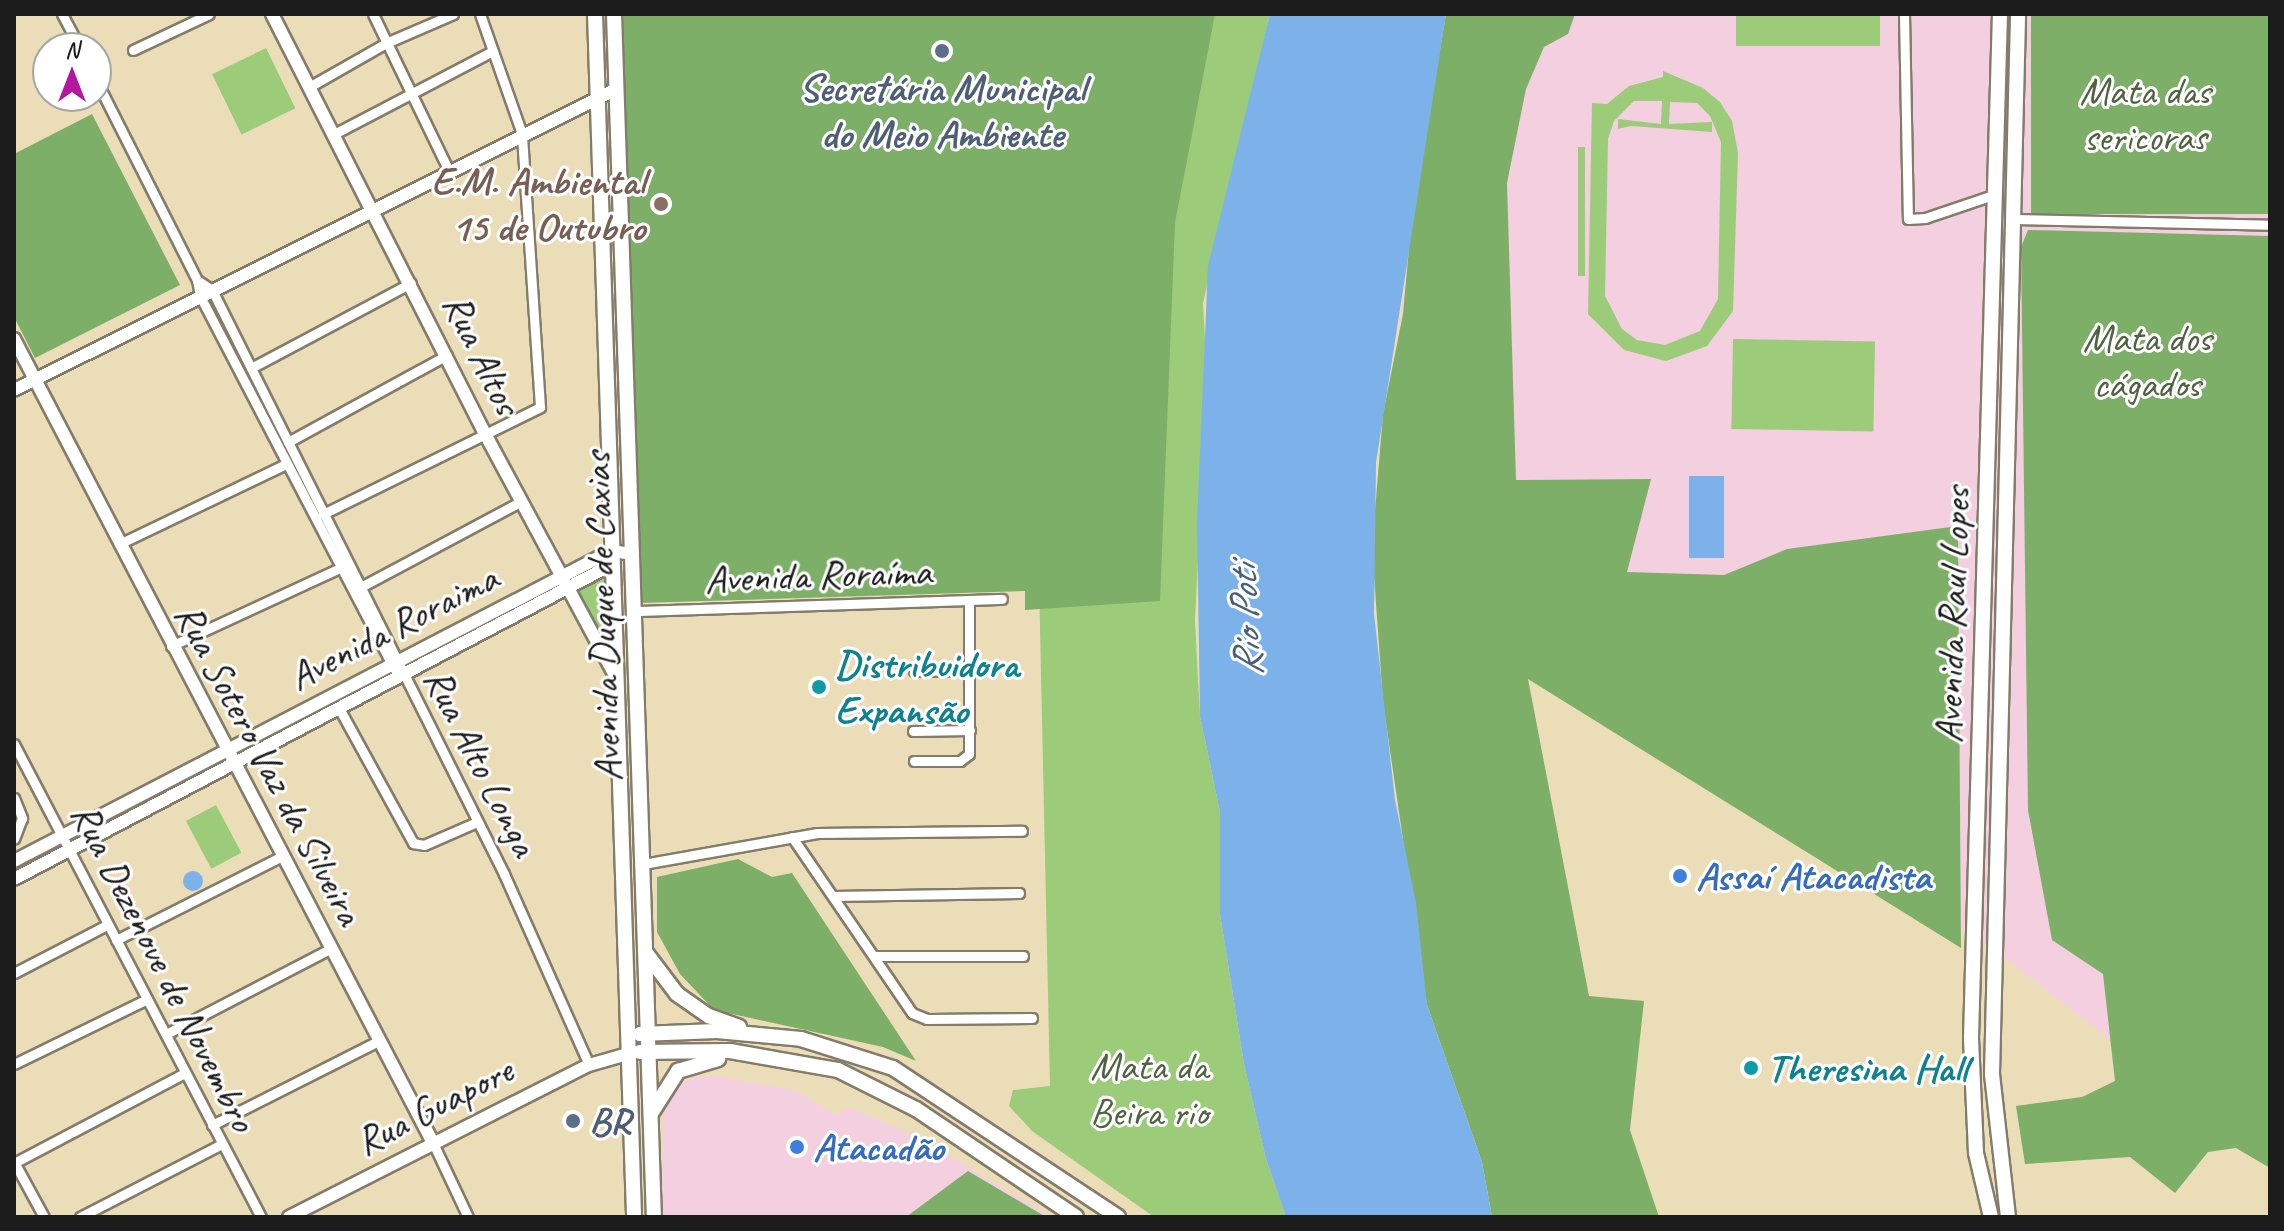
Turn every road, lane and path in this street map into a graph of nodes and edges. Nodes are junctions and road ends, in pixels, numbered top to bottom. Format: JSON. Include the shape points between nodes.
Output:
{"nodes":[{"id":1,"x":209,"y":14,"type":"edge"},
{"id":2,"x":272,"y":14,"type":"edge"},
{"id":3,"x":373,"y":14,"type":"edge"},
{"id":4,"x":453,"y":14,"type":"edge"},
{"id":5,"x":480,"y":14,"type":"edge"},
{"id":6,"x":595,"y":14,"type":"edge"},
{"id":7,"x":614,"y":14,"type":"edge"},
{"id":8,"x":1904,"y":14,"type":"edge"},
{"id":9,"x":2000,"y":14,"type":"edge"},
{"id":10,"x":2018,"y":14,"type":"edge"},
{"id":11,"x":386,"y":43,"type":"junction"},
{"id":12,"x":133,"y":50,"type":"dead end"},
{"id":13,"x":493,"y":51,"type":"junction"},
{"id":14,"x":309,"y":87,"type":"junction"},
{"id":15,"x":615,"y":90,"type":"junction"},
{"id":16,"x":409,"y":91,"type":"junction"},
{"id":17,"x":599,"y":95,"type":"junction"},
{"id":18,"x":112,"y":112,"type":"edge"},
{"id":19,"x":334,"y":134,"type":"junction"},
{"id":20,"x":522,"y":134,"type":"junction"},
{"id":21,"x":449,"y":171,"type":"junction"},
{"id":22,"x":1996,"y":194,"type":"junction"},
{"id":23,"x":373,"y":209,"type":"junction"},
{"id":24,"x":2015,"y":219,"type":"junction"},
{"id":25,"x":2270,"y":225,"type":"edge"},
{"id":26,"x":411,"y":283,"type":"junction"},
{"id":27,"x":206,"y":293,"type":"junction"},
{"id":28,"x":14,"y":339,"type":"edge"},
{"id":29,"x":447,"y":355,"type":"junction"},
{"id":30,"x":251,"y":368,"type":"junction"},
{"id":31,"x":35,"y":380,"type":"junction"},
{"id":32,"x":14,"y":390,"type":"edge"},
{"id":33,"x":484,"y":432,"type":"junction"},
{"id":34,"x":288,"y":442,"type":"junction"},
{"id":35,"x":286,"y":464,"type":"junction"},
{"id":36,"x":522,"y":501,"type":"junction"},
{"id":37,"x":323,"y":514,"type":"junction"},
{"id":38,"x":119,"y":544,"type":"junction"},
{"id":39,"x":633,"y":554,"type":"junction"},
{"id":40,"x":611,"y":558,"type":"junction"},
{"id":41,"x":340,"y":568,"type":"junction"},
{"id":42,"x":568,"y":581,"type":"junction"},
{"id":43,"x":356,"y":590,"type":"junction"},
{"id":44,"x":1002,"y":599,"type":"dead end"},
{"id":45,"x":969,"y":600,"type":"junction"},
{"id":46,"x":636,"y":611,"type":"junction"},
{"id":47,"x":171,"y":646,"type":"junction"},
{"id":48,"x":392,"y":663,"type":"junction"},
{"id":49,"x":969,"y":670,"type":"junction"},
{"id":50,"x":914,"y":671,"type":"dead end"},
{"id":51,"x":404,"y":677,"type":"junction"},
{"id":52,"x":616,"y":678,"type":"junction"},
{"id":53,"x":340,"y":710,"type":"junction"},
{"id":54,"x":970,"y":730,"type":"junction"},
{"id":55,"x":913,"y":731,"type":"dead end"},
{"id":56,"x":14,"y":744,"type":"edge"},
{"id":57,"x":225,"y":751,"type":"junction"},
{"id":58,"x":914,"y":761,"type":"dead end"},
{"id":59,"x":233,"y":766,"type":"junction"},
{"id":60,"x":14,"y":798,"type":"edge"},
{"id":61,"x":477,"y":822,"type":"junction"},
{"id":62,"x":1022,"y":831,"type":"dead end"},
{"id":63,"x":62,"y":835,"type":"junction"},
{"id":64,"x":792,"y":837,"type":"junction"},
{"id":65,"x":14,"y":839,"type":"edge"},
{"id":66,"x":70,"y":851,"type":"junction"},
{"id":67,"x":280,"y":857,"type":"junction"},
{"id":68,"x":14,"y":861,"type":"edge"},
{"id":69,"x":643,"y":864,"type":"junction"},
{"id":70,"x":14,"y":879,"type":"edge"},
{"id":71,"x":1019,"y":893,"type":"dead end"},
{"id":72,"x":833,"y":896,"type":"junction"},
{"id":73,"x":107,"y":925,"type":"junction"},
{"id":74,"x":116,"y":940,"type":"junction"},
{"id":75,"x":330,"y":949,"type":"junction"},
{"id":76,"x":646,"y":953,"type":"junction"},
{"id":77,"x":876,"y":956,"type":"junction"},
{"id":78,"x":1023,"y":956,"type":"dead end"},
{"id":79,"x":14,"y":973,"type":"edge"},
{"id":80,"x":147,"y":999,"type":"junction"},
{"id":81,"x":1032,"y":1018,"type":"dead end"},
{"id":82,"x":648,"y":1031,"type":"junction"},
{"id":83,"x":166,"y":1034,"type":"junction"},
{"id":84,"x":759,"y":1034,"type":"junction"},
{"id":85,"x":628,"y":1038,"type":"junction"},
{"id":86,"x":378,"y":1041,"type":"junction"},
{"id":87,"x":649,"y":1051,"type":"junction"},
{"id":88,"x":628,"y":1054,"type":"junction"},
{"id":89,"x":757,"y":1054,"type":"junction"},
{"id":90,"x":610,"y":1057,"type":"junction"},
{"id":91,"x":14,"y":1064,"type":"edge"},
{"id":92,"x":589,"y":1065,"type":"junction"},
{"id":93,"x":185,"y":1073,"type":"junction"},
{"id":94,"x":650,"y":1116,"type":"junction"},
{"id":95,"x":212,"y":1125,"type":"junction"},
{"id":96,"x":432,"y":1141,"type":"junction"},
{"id":97,"x":222,"y":1144,"type":"junction"},
{"id":98,"x":14,"y":1163,"type":"edge"},
{"id":99,"x":44,"y":1217,"type":"edge"},
{"id":100,"x":80,"y":1217,"type":"edge"},
{"id":101,"x":261,"y":1217,"type":"edge"},
{"id":102,"x":289,"y":1217,"type":"edge"},
{"id":103,"x":468,"y":1217,"type":"edge"},
{"id":104,"x":634,"y":1217,"type":"edge"},
{"id":105,"x":654,"y":1217,"type":"edge"},
{"id":106,"x":1076,"y":1217,"type":"edge"},
{"id":107,"x":1118,"y":1217,"type":"edge"},
{"id":108,"x":1991,"y":1217,"type":"edge"},
{"id":109,"x":2008,"y":1217,"type":"edge"}],
"edges":[{"from":1,"to":12,"type":"street"},
{"from":2,"to":14,"type":"street","name":"Rua Altos"},
{"from":3,"to":11,"type":"street"},
{"from":4,"to":11,"type":"street"},
{"from":5,"to":13,"type":"street"},
{"from":6,"to":17,"type":"main road","name":"Avenida Duque de Caxias"},
{"from":7,"to":15,"type":"main road","name":"Avenida Duque de Caxias"},
{"from":8,"to":22,"type":"street","via":[[1908,219]]},
{"from":9,"to":22,"type":"main road","name":"Avenida Raul Lopes"},
{"from":10,"to":24,"type":"main road","name":"Avenida Raul Lopes"},
{"from":11,"to":14,"type":"street"},
{"from":11,"to":16,"type":"street"},
{"from":13,"to":16,"type":"street"},
{"from":13,"to":20,"type":"street"},
{"from":14,"to":19,"type":"street","name":"Rua Altos"},
{"from":15,"to":17,"type":"street"},
{"from":15,"to":39,"type":"main road","name":"Avenida Duque de Caxias"},
{"from":16,"to":19,"type":"street"},
{"from":16,"to":21,"type":"street"},
{"from":17,"to":20,"type":"street"},
{"from":17,"to":40,"type":"main road","name":"Avenida Duque de Caxias"},
{"from":18,"to":27,"type":"street","name":"Rua Alto Longa"},
{"from":19,"to":23,"type":"street","name":"Rua Altos"},
{"from":20,"to":21,"type":"street"},
{"from":20,"to":33,"type":"street","via":[[540,404]]},
{"from":21,"to":23,"type":"street"},
{"from":22,"to":108,"type":"main road","name":"Avenida Raul Lopes","via":[[1971,1038],[1976,1153]]},
{"from":23,"to":26,"type":"street","name":"Rua Altos"},
{"from":23,"to":27,"type":"street"},
{"from":24,"to":25,"type":"street"},
{"from":24,"to":109,"type":"main road","name":"Avenida Raul Lopes","via":[[1992,1074]]},
{"from":26,"to":29,"type":"street","name":"Rua Altos"},
{"from":26,"to":30,"type":"street"},
{"from":27,"to":30,"type":"street","name":"Rua Alto Longa"},
{"from":27,"to":31,"type":"street"},
{"from":27,"to":35,"type":"street","name":"Rua Alto Longa"},
{"from":28,"to":31,"type":"street","name":"Rua Sotero Vaz da Silveira"},
{"from":29,"to":33,"type":"street","name":"Rua Altos"},
{"from":29,"to":34,"type":"street"},
{"from":30,"to":34,"type":"street","name":"Rua Alto Longa"},
{"from":31,"to":32,"type":"street"},
{"from":31,"to":38,"type":"street","name":"Rua Sotero Vaz da Silveira"},
{"from":33,"to":36,"type":"street","name":"Rua Altos"},
{"from":33,"to":37,"type":"street"},
{"from":34,"to":37,"type":"street","name":"Rua Alto Longa"},
{"from":35,"to":38,"type":"street"},
{"from":35,"to":41,"type":"street","name":"Rua Alto Longa"},
{"from":36,"to":42,"type":"street","name":"Rua Altos"},
{"from":36,"to":43,"type":"street"},
{"from":37,"to":43,"type":"street","name":"Rua Alto Longa"},
{"from":38,"to":47,"type":"street","name":"Rua Sotero Vaz da Silveira"},
{"from":39,"to":40,"type":"street"},
{"from":39,"to":46,"type":"main road","name":"Avenida Duque de Caxias"},
{"from":40,"to":42,"type":"street","name":"Avenida Roraima"},
{"from":40,"to":52,"type":"main road","name":"Avenida Duque de Caxias"},
{"from":41,"to":43,"type":"street","name":"Rua Alto Longa"},
{"from":41,"to":47,"type":"street"},
{"from":42,"to":48,"type":"street","name":"Avenida Roraima"},
{"from":42,"to":51,"type":"street","name":"Avenida Roraima"},
{"from":42,"to":52,"type":"street","name":"Rua Altos"},
{"from":43,"to":48,"type":"street","name":"Rua Alto Longa"},
{"from":44,"to":45,"type":"street","name":"Avenida Roraíma"},
{"from":45,"to":46,"type":"street","name":"Avenida Roraíma"},
{"from":45,"to":49,"type":"street"},
{"from":46,"to":69,"type":"main road","name":"Avenida Duque de Caxias"},
{"from":47,"to":57,"type":"street","name":"Rua Sotero Vaz da Silveira"},
{"from":48,"to":51,"type":"street"},
{"from":48,"to":57,"type":"street","name":"Avenida Roraima"},
{"from":49,"to":50,"type":"street"},
{"from":49,"to":54,"type":"street"},
{"from":51,"to":53,"type":"street","name":"Avenida Roraima"},
{"from":51,"to":61,"type":"street","name":"Rua Alto Longa"},
{"from":52,"to":85,"type":"main road","name":"Avenida Duque de Caxias"},
{"from":53,"to":59,"type":"street","name":"Avenida Roraima"},
{"from":53,"to":61,"type":"street","via":[[413,843],[424,845]]},
{"from":54,"to":55,"type":"street"},
{"from":54,"to":58,"type":"street","via":[[969,754],[963,760]]},
{"from":56,"to":63,"type":"street","name":"Rua Dezenove de Novembro"},
{"from":57,"to":59,"type":"street","name":"Rua Sotero Vaz da Silveira"},
{"from":57,"to":63,"type":"street","name":"Avenida Roraima"},
{"from":59,"to":66,"type":"street","name":"Avenida Roraima"},
{"from":59,"to":67,"type":"street","name":"Rua Sotero Vaz da Silveira"},
{"from":60,"to":65,"type":"street","via":[[22,818]]},
{"from":61,"to":92,"type":"street","name":"Rua Alto Longa","via":[[553,976]]},
{"from":62,"to":64,"type":"street"},
{"from":63,"to":66,"type":"street","name":"Rua Dezenove de Novembro"},
{"from":63,"to":68,"type":"street","name":"Avenida Roraima"},
{"from":64,"to":69,"type":"street"},
{"from":64,"to":72,"type":"street"},
{"from":66,"to":70,"type":"street","name":"Avenida Roraima"},
{"from":66,"to":73,"type":"street","name":"Rua Dezenove de Novembro"},
{"from":67,"to":74,"type":"street"},
{"from":67,"to":75,"type":"street","name":"Rua Sotero Vaz da Silveira"},
{"from":69,"to":76,"type":"main road","name":"Avenida Duque de Caxias"},
{"from":71,"to":72,"type":"street"},
{"from":72,"to":77,"type":"street"},
{"from":73,"to":74,"type":"street","name":"Rua Dezenove de Novembro"},
{"from":73,"to":79,"type":"street"},
{"from":74,"to":80,"type":"street","name":"Rua Dezenove de Novembro"},
{"from":75,"to":83,"type":"street"},
{"from":75,"to":86,"type":"street","name":"Rua Sotero Vaz da Silveira"},
{"from":76,"to":82,"type":"main road","name":"Avenida Duque de Caxias"},
{"from":76,"to":84,"type":"main road","via":[[664,981],[690,1005]]},
{"from":77,"to":78,"type":"street"},
{"from":77,"to":81,"type":"street","via":[[919,1017]]},
{"from":80,"to":83,"type":"street","name":"Rua Dezenove de Novembro"},
{"from":80,"to":91,"type":"street"},
{"from":82,"to":84,"type":"main road"},
{"from":82,"to":85,"type":"main road"},
{"from":82,"to":87,"type":"main road","name":"Avenida Duque de Caxias"},
{"from":83,"to":93,"type":"street","name":"Rua Dezenove de Novembro"},
{"from":84,"to":107,"type":"main road","via":[[801,1039],[893,1068]]},
{"from":85,"to":88,"type":"main road","name":"Avenida Duque de Caxias"},
{"from":85,"to":90,"type":"street","name":"Rua Guapore"},
{"from":86,"to":95,"type":"street"},
{"from":86,"to":96,"type":"street","name":"Rua Sotero Vaz da Silveira"},
{"from":87,"to":88,"type":"main road","name":"Rua Guapore"},
{"from":87,"to":89,"type":"main road","name":"Rua Guapore"},
{"from":87,"to":94,"type":"main road","name":"Avenida Duque de Caxias"},
{"from":88,"to":90,"type":"street","name":"Rua Guapore"},
{"from":88,"to":104,"type":"main road","name":"Avenida Duque de Caxias"},
{"from":89,"to":94,"type":"main road","via":[[703,1061],[678,1071]]},
{"from":89,"to":106,"type":"main road","via":[[838,1070],[885,1091]]},
{"from":90,"to":92,"type":"street","name":"Rua Guapore"},
{"from":92,"to":96,"type":"street","name":"Rua Guapore"},
{"from":93,"to":95,"type":"street","name":"Rua Dezenove de Novembro"},
{"from":93,"to":98,"type":"street"},
{"from":94,"to":105,"type":"main road","name":"Avenida Duque de Caxias"},
{"from":95,"to":97,"type":"street","name":"Rua Dezenove de Novembro"},
{"from":96,"to":102,"type":"street","name":"Rua Guapore"},
{"from":96,"to":103,"type":"street","name":"Rua Sotero Vaz da Silveira"},
{"from":97,"to":100,"type":"street"},
{"from":97,"to":101,"type":"street","name":"Rua Dezenove de Novembro"},
{"from":98,"to":99,"type":"street"}]}
